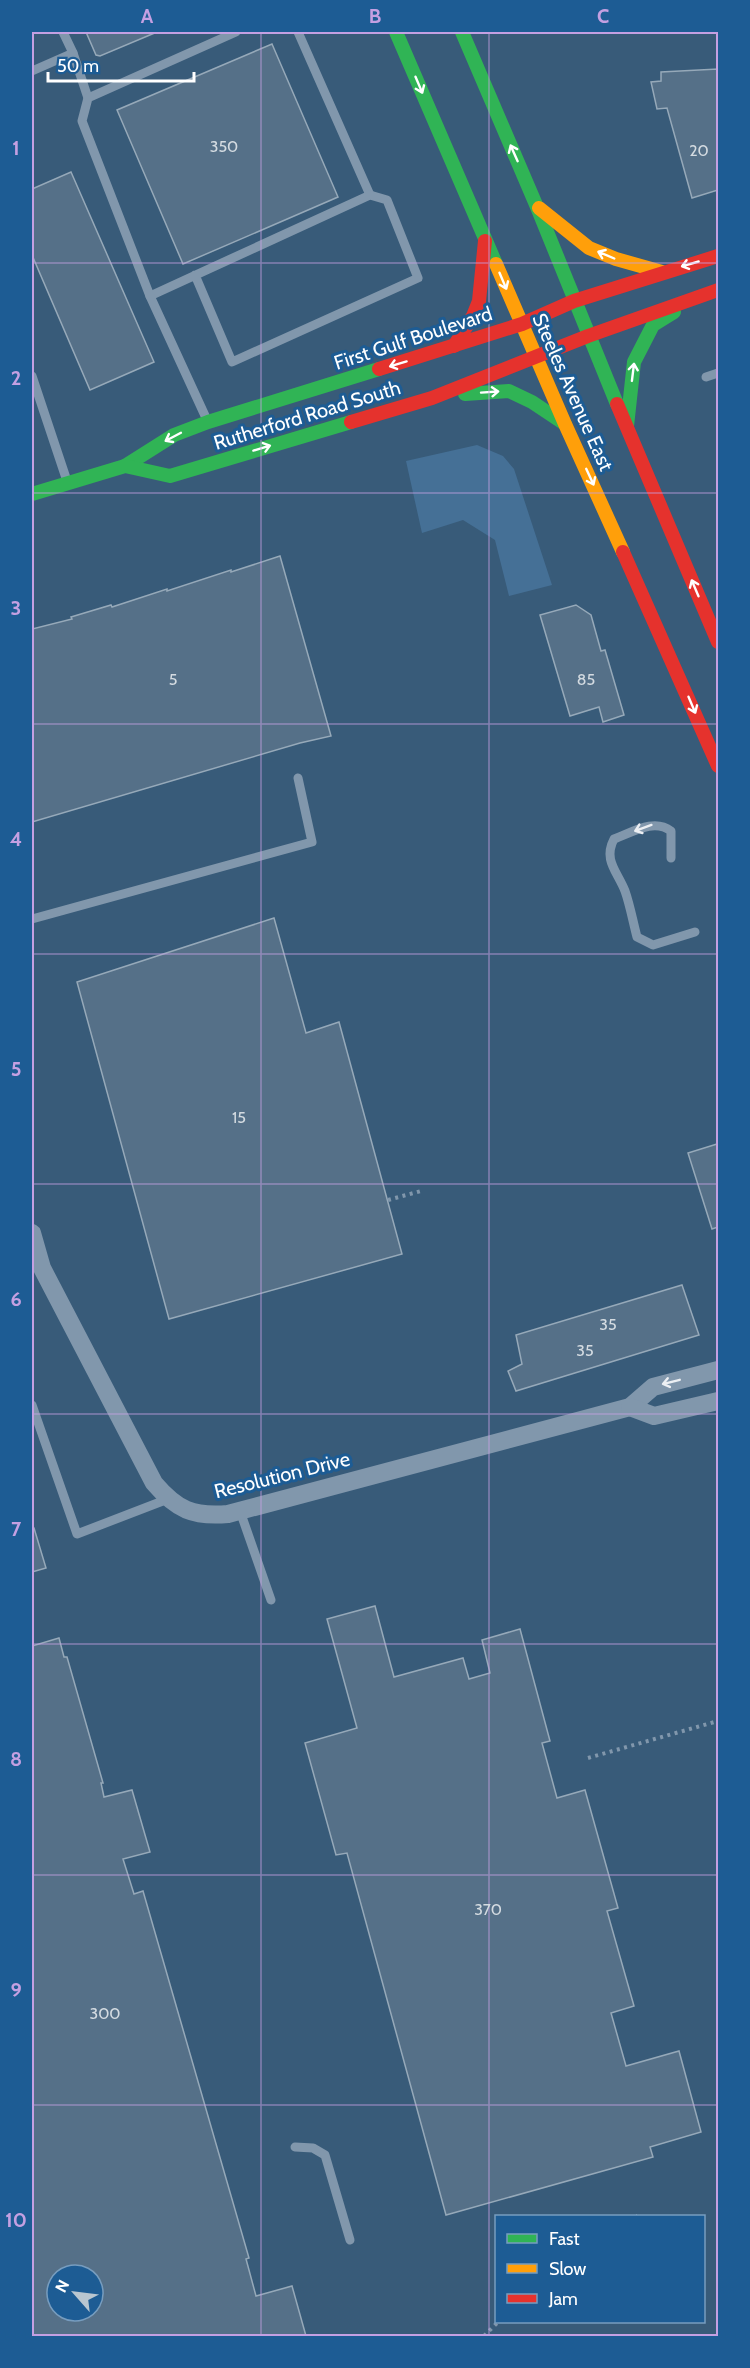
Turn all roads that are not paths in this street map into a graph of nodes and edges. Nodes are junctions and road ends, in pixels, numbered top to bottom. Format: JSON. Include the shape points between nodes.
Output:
{"nodes":[{"id":1,"x":63,"y":32,"type":"edge"},
{"id":2,"x":236,"y":32,"type":"edge"},
{"id":3,"x":298,"y":32,"type":"edge"},
{"id":4,"x":396,"y":32,"type":"edge"},
{"id":5,"x":462,"y":32,"type":"edge"},
{"id":6,"x":73,"y":53,"type":"junction"},
{"id":7,"x":32,"y":71,"type":"edge"},
{"id":8,"x":88,"y":98,"type":"junction"},
{"id":9,"x":370,"y":195,"type":"junction"},
{"id":10,"x":537,"y":207,"type":"junction"},
{"id":11,"x":485,"y":238,"type":"junction"},
{"id":12,"x":718,"y":256,"type":"edge"},
{"id":13,"x":662,"y":272,"type":"junction"},
{"id":14,"x":195,"y":275,"type":"junction"},
{"id":15,"x":712,"y":292,"type":"edge"},
{"id":16,"x":150,"y":296,"type":"junction"},
{"id":17,"x":574,"y":301,"type":"junction"},
{"id":18,"x":522,"y":324,"type":"junction"},
{"id":19,"x":588,"y":336,"type":"junction"},
{"id":20,"x":454,"y":346,"type":"junction"},
{"id":21,"x":537,"y":358,"type":"junction"},
{"id":22,"x":718,"y":373,"type":"edge"},
{"id":23,"x":32,"y":376,"type":"edge"},
{"id":24,"x":706,"y":376,"type":"dead end"},
{"id":25,"x":432,"y":398,"type":"junction"},
{"id":26,"x":42,"y":403,"type":"junction"},
{"id":27,"x":32,"y":407,"type":"edge"},
{"id":28,"x":208,"y":422,"type":"junction"},
{"id":29,"x":565,"y":424,"type":"junction"},
{"id":30,"x":627,"y":430,"type":"junction"},
{"id":31,"x":125,"y":466,"type":"junction"},
{"id":32,"x":68,"y":483,"type":"junction"},
{"id":33,"x":32,"y":494,"type":"edge"},
{"id":34,"x":718,"y":642,"type":"edge"},
{"id":35,"x":718,"y":766,"type":"edge"},
{"id":36,"x":298,"y":778,"type":"dead end"},
{"id":37,"x":671,"y":858,"type":"dead end"},
{"id":38,"x":32,"y":919,"type":"edge"},
{"id":39,"x":695,"y":932,"type":"dead end"},
{"id":40,"x":32,"y":1233,"type":"edge"},
{"id":41,"x":718,"y":1370,"type":"edge"},
{"id":42,"x":718,"y":1401,"type":"edge"},
{"id":43,"x":32,"y":1405,"type":"edge"},
{"id":44,"x":630,"y":1407,"type":"junction"},
{"id":45,"x":168,"y":1499,"type":"junction"},
{"id":46,"x":240,"y":1511,"type":"junction"},
{"id":47,"x":271,"y":1600,"type":"dead end"},
{"id":48,"x":295,"y":2147,"type":"dead end"},
{"id":49,"x":350,"y":2240,"type":"dead end"}],
"edges":[{"from":1,"to":6,"type":"lane"},
{"from":2,"to":8,"type":"lane"},
{"from":3,"to":9,"type":"lane"},
{"from":4,"to":11,"type":"main road","name":"Steeles Avenue East","one_way":true},
{"from":10,"to":5,"type":"main road","name":"Steeles Avenue East","one_way":true},
{"from":6,"to":7,"type":"lane"},
{"from":6,"to":8,"type":"lane"},
{"from":8,"to":16,"type":"lane","via":[[82,121]]},
{"from":9,"to":14,"type":"lane"},
{"from":9,"to":14,"type":"lane","via":[[387,201],[418,278],[232,362]]},
{"from":13,"to":10,"type":"main road","one_way":true,"via":[[589,248]]},
{"from":10,"to":17,"type":"main road","name":"Steeles Avenue East"},
{"from":11,"to":18,"type":"main road","name":"Steeles Avenue East","one_way":true},
{"from":11,"to":20,"type":"main road","via":[[479,301]]},
{"from":12,"to":13,"type":"main road","name":"First Gulf Boulevard","one_way":true},
{"from":13,"to":17,"type":"main road","name":"First Gulf Boulevard"},
{"from":14,"to":16,"type":"lane"},
{"from":15,"to":19,"type":"main road"},
{"from":30,"to":15,"type":"main road","one_way":true,"via":[[633,363],[647,333],[653,325]]},
{"from":16,"to":28,"type":"lane"},
{"from":17,"to":18,"type":"main road","name":"First Gulf Boulevard"},
{"from":17,"to":19,"type":"main road","name":"Steeles Avenue East"},
{"from":18,"to":20,"type":"main road","name":"First Gulf Boulevard"},
{"from":18,"to":21,"type":"main road","name":"Steeles Avenue East"},
{"from":19,"to":21,"type":"main road","name":"Rutherford Road South"},
{"from":19,"to":30,"type":"main road","name":"Steeles Avenue East"},
{"from":20,"to":28,"type":"main road","name":"First Gulf Boulevard","one_way":true},
{"from":21,"to":25,"type":"main road","name":"Rutherford Road South"},
{"from":21,"to":29,"type":"main road","name":"Steeles Avenue East"},
{"from":22,"to":24,"type":"lane"},
{"from":23,"to":26,"type":"lane"},
{"from":25,"to":29,"type":"main road","one_way":true,"via":[[509,391]]},
{"from":31,"to":25,"type":"main road","name":"Rutherford Road South","one_way":true,"via":[[170,476]]},
{"from":26,"to":27,"type":"lane"},
{"from":26,"to":32,"type":"lane"},
{"from":28,"to":31,"type":"main road","name":"First Gulf Boulevard","one_way":true,"via":[[174,435]]},
{"from":29,"to":35,"type":"main road","name":"Steeles Avenue East","one_way":true},
{"from":34,"to":30,"type":"main road","name":"Steeles Avenue East","one_way":true},
{"from":31,"to":32,"type":"main road","name":"Rutherford Road South"},
{"from":32,"to":33,"type":"main road","name":"Rutherford Road South"},
{"from":36,"to":38,"type":"lane","via":[[312,842]]},
{"from":37,"to":39,"type":"lane","one_way":true,"via":[[671,831],[664,825],[655,824],[614,839],[610,846],[611,867],[624,890],[637,937],[653,945]]},
{"from":40,"to":45,"type":"street","name":"Resolution Drive","via":[[42,1268],[154,1483]]},
{"from":41,"to":44,"type":"street","name":"Resolution Drive","one_way":true,"via":[[653,1387]]},
{"from":42,"to":44,"type":"street","via":[[654,1416]]},
{"from":43,"to":45,"type":"lane","via":[[77,1534]]},
{"from":44,"to":46,"type":"street","name":"Resolution Drive"},
{"from":45,"to":46,"type":"street","name":"Resolution Drive","via":[[186,1511],[207,1516]]},
{"from":46,"to":47,"type":"lane"},
{"from":48,"to":49,"type":"lane","via":[[313,2148],[325,2156]]}]}
